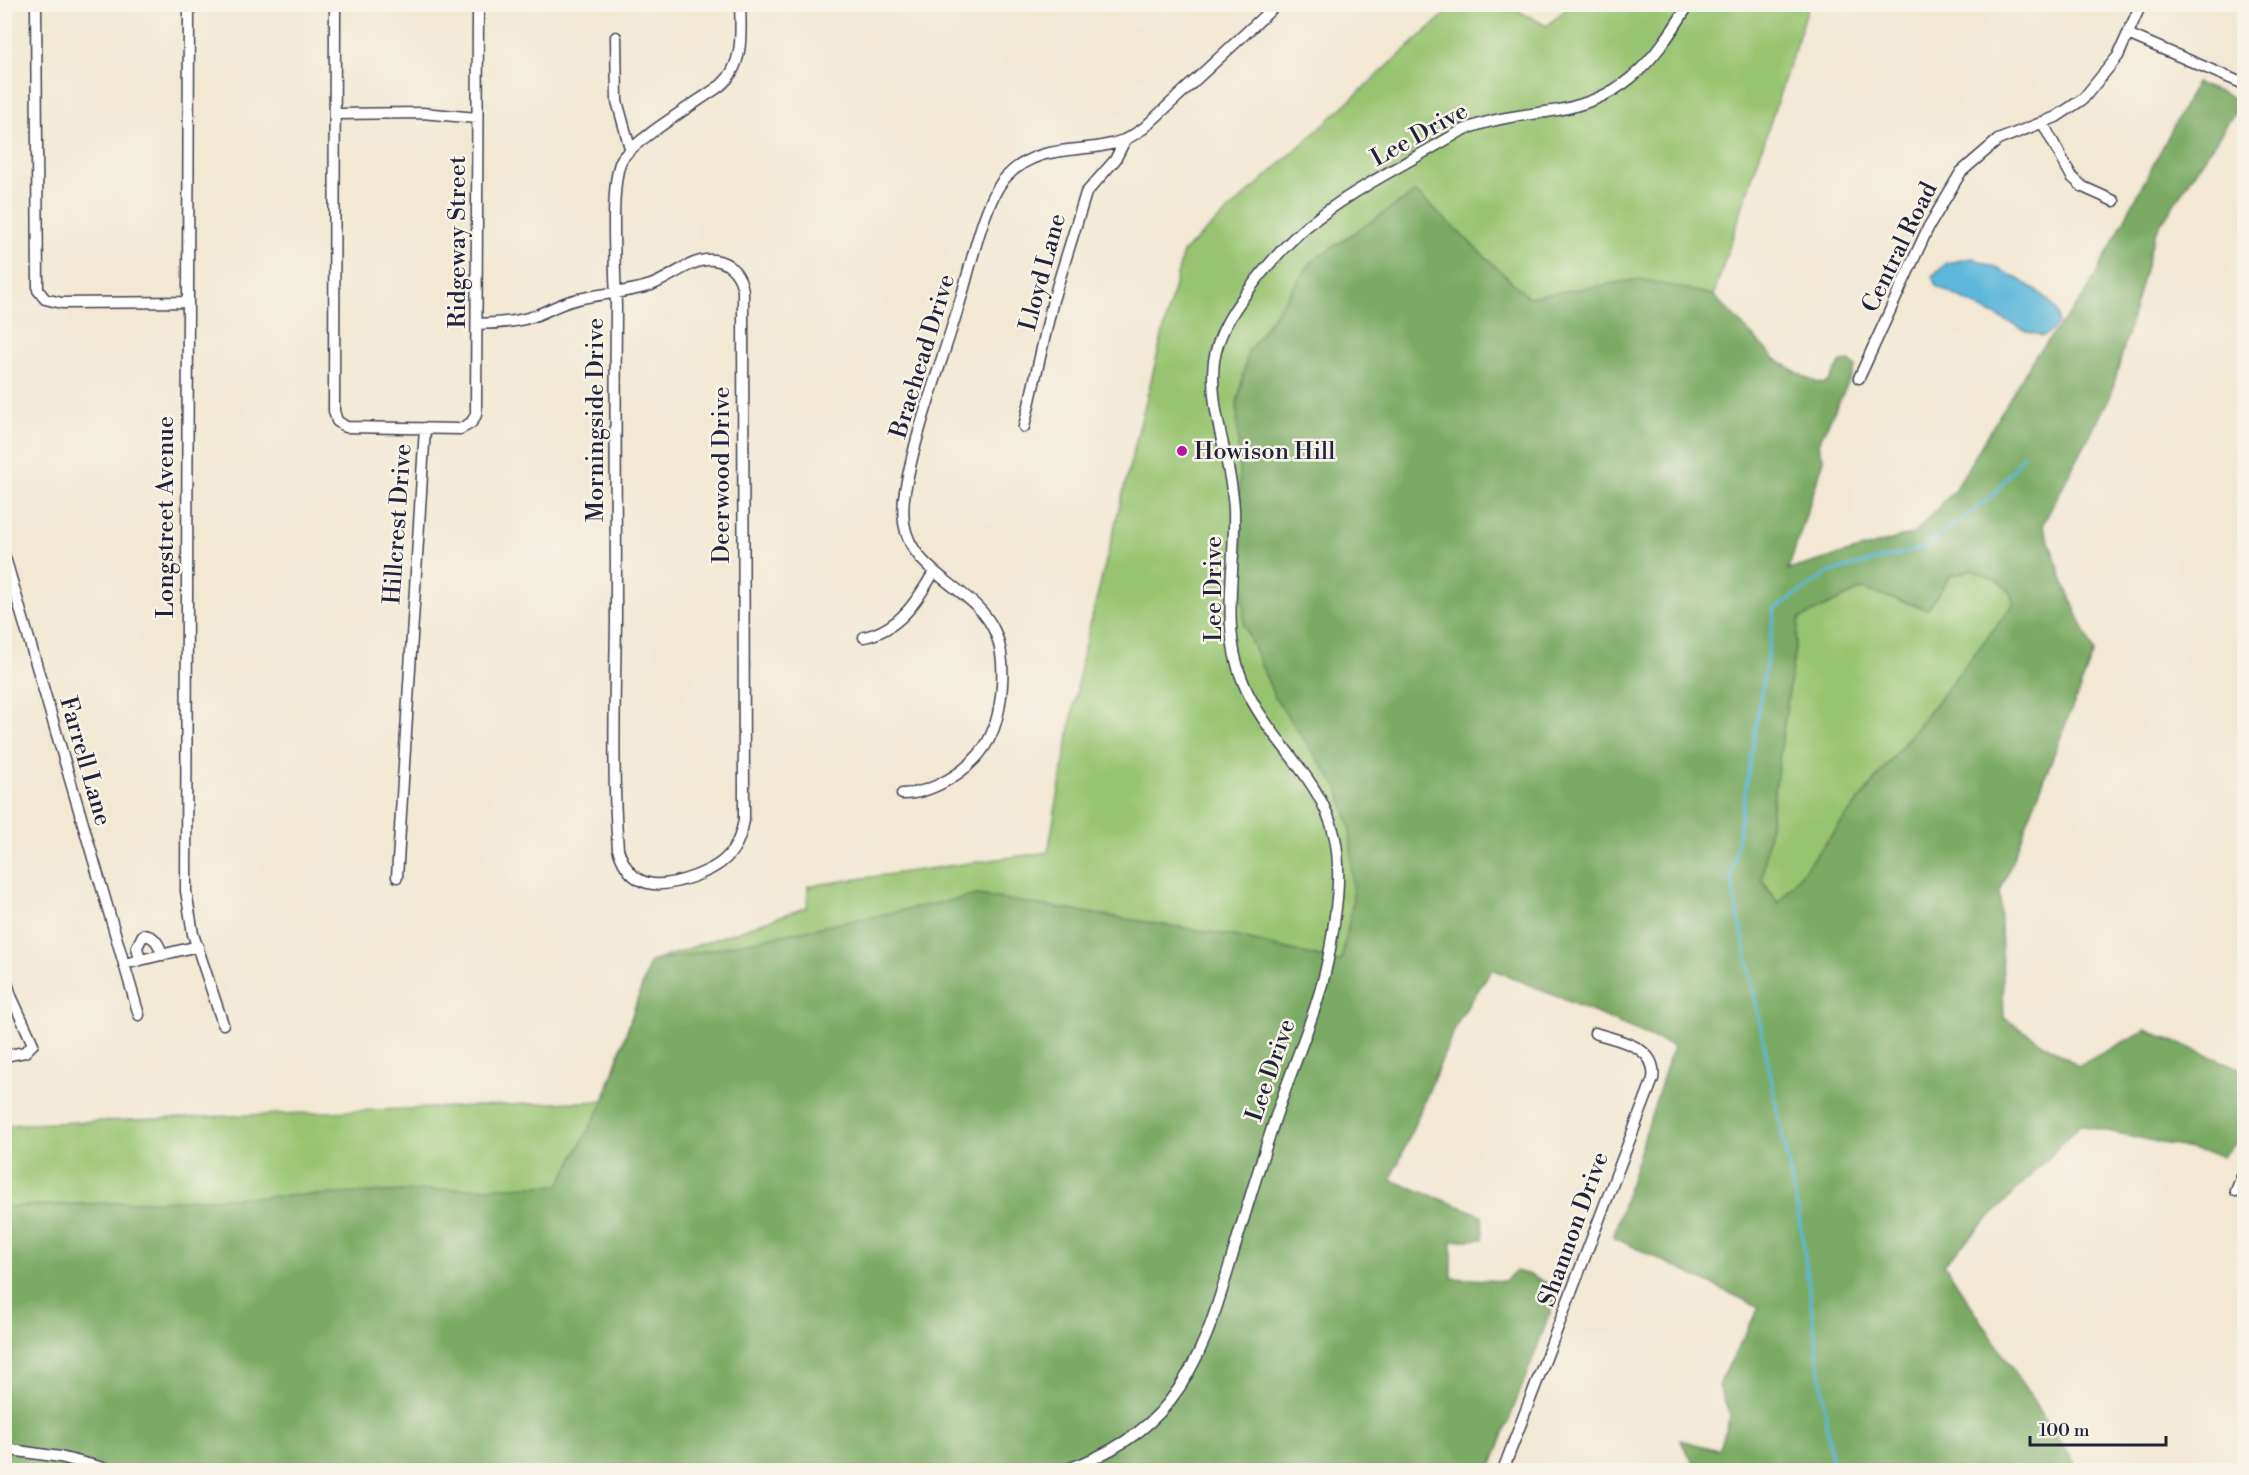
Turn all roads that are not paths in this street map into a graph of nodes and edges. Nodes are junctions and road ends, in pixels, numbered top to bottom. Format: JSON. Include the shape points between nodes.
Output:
{"nodes":[{"id":1,"x":36,"y":4,"type":"edge"},
{"id":2,"x":189,"y":4,"type":"edge"},
{"id":3,"x":335,"y":4,"type":"edge"},
{"id":4,"x":740,"y":4,"type":"edge"},
{"id":5,"x":1277,"y":4,"type":"edge"},
{"id":6,"x":1689,"y":4,"type":"edge"},
{"id":7,"x":2141,"y":4,"type":"edge"},
{"id":8,"x":478,"y":11,"type":"dead end"},
{"id":9,"x":2130,"y":34,"type":"junction"},
{"id":10,"x":616,"y":37,"type":"dead end"},
{"id":11,"x":2244,"y":84,"type":"edge"},
{"id":12,"x":335,"y":114,"type":"junction"},
{"id":13,"x":477,"y":118,"type":"junction"},
{"id":14,"x":2042,"y":122,"type":"junction"},
{"id":15,"x":1125,"y":140,"type":"junction"},
{"id":16,"x":630,"y":148,"type":"junction"},
{"id":17,"x":2114,"y":201,"type":"dead end"},
{"id":18,"x":616,"y":292,"type":"junction"},
{"id":19,"x":187,"y":302,"type":"junction"},
{"id":20,"x":478,"y":324,"type":"junction"},
{"id":21,"x":1859,"y":378,"type":"dead end"},
{"id":22,"x":1024,"y":427,"type":"dead end"},
{"id":23,"x":425,"y":428,"type":"junction"},
{"id":24,"x":4,"y":554,"type":"edge"},
{"id":25,"x":934,"y":572,"type":"junction"},
{"id":26,"x":864,"y":637,"type":"dead end"},
{"id":27,"x":902,"y":794,"type":"dead end"},
{"id":28,"x":396,"y":877,"type":"dead end"},
{"id":29,"x":644,"y":882,"type":"joint"},
{"id":30,"x":198,"y":946,"type":"junction"},
{"id":31,"x":163,"y":955,"type":"junction"},
{"id":32,"x":140,"y":960,"type":"junction"},
{"id":33,"x":124,"y":964,"type":"junction"},
{"id":34,"x":4,"y":972,"type":"edge"},
{"id":35,"x":8,"y":1000,"type":"edge"},
{"id":36,"x":139,"y":1015,"type":"dead end"},
{"id":37,"x":223,"y":1024,"type":"dead end"},
{"id":38,"x":1595,"y":1033,"type":"dead end"},
{"id":39,"x":4,"y":1056,"type":"edge"},
{"id":40,"x":2244,"y":1171,"type":"edge"},
{"id":41,"x":2236,"y":1191,"type":"dead end"},
{"id":42,"x":4,"y":1449,"type":"edge"},
{"id":43,"x":112,"y":1470,"type":"edge"},
{"id":44,"x":1065,"y":1470,"type":"edge"},
{"id":45,"x":1503,"y":1470,"type":"edge"}],
"edges":[{"from":1,"to":19,"type":"street","via":[[38,290],[45,299],[62,303]]},
{"from":2,"to":19,"type":"street","name":"Longstreet Avenue"},
{"from":3,"to":12,"type":"street","name":"Hillcrest Drive"},
{"from":4,"to":16,"type":"street","via":[[739,55],[733,72],[721,85]]},
{"from":5,"to":15,"type":"street","name":"Braehead Drive","via":[[1144,128]]},
{"from":6,"to":44,"type":"street","name":"Lee Drive","via":[[1643,69],[1616,91],[1581,105],[1500,117],[1470,127],[1318,217],[1271,262],[1224,327],[1214,360],[1214,381],[1234,509],[1232,645],[1253,703],[1312,786],[1329,819],[1338,873],[1330,950],[1259,1166],[1219,1306],[1194,1362],[1170,1401],[1142,1430],[1108,1453]]},
{"from":7,"to":9,"type":"street","name":"Central Road"},
{"from":8,"to":13,"type":"street","name":"Ridgeway Street"},
{"from":9,"to":11,"type":"street"},
{"from":9,"to":14,"type":"street","name":"Central Road","via":[[2093,90],[2070,109]]},
{"from":10,"to":16,"type":"street","via":[[617,101]]},
{"from":12,"to":13,"type":"street","via":[[422,113]]},
{"from":12,"to":23,"type":"street","name":"Hillcrest Drive","via":[[336,421],[346,427]]},
{"from":13,"to":20,"type":"street","name":"Ridgeway Street"},
{"from":14,"to":17,"type":"street","via":[[2072,177],[2083,187]]},
{"from":14,"to":21,"type":"street","name":"Central Road","via":[[1992,145],[1950,187]]},
{"from":15,"to":22,"type":"street","name":"Lloyd Lane","via":[[1115,160],[1086,193],[1053,300]]},
{"from":15,"to":25,"type":"street","name":"Braehead Drive","via":[[1035,156],[1004,179],[991,205],[905,491],[906,530],[920,559]]},
{"from":16,"to":18,"type":"street","name":"Morningside Drive","via":[[620,164],[617,180]]},
{"from":18,"to":20,"type":"street","name":"Deerwood Drive","via":[[570,301],[526,319]]},
{"from":18,"to":29,"type":"street","name":"Morningside Drive","via":[[616,829],[621,858],[631,873]]},
{"from":18,"to":29,"type":"street","name":"Deerwood Drive","via":[[653,285],[694,263],[714,260],[736,272],[742,291],[744,820],[738,842],[716,866],[675,883]]},
{"from":19,"to":30,"type":"street","name":"Longstreet Avenue","via":[[184,831],[186,891]]},
{"from":20,"to":23,"type":"street","name":"Ridgeway Street","via":[[475,418],[460,429]]},
{"from":23,"to":28,"type":"street","name":"Hillcrest Drive"},
{"from":24,"to":33,"type":"street","name":"Farrell Lane"},
{"from":25,"to":26,"type":"street","via":[[900,621]]},
{"from":25,"to":27,"type":"street","name":"Braehead Drive","via":[[971,602],[994,628],[1001,653],[1002,687],[993,732],[978,756],[932,787]]},
{"from":30,"to":31,"type":"street"},
{"from":30,"to":37,"type":"street","name":"Longstreet Avenue"},
{"from":31,"to":32,"type":"street"},
{"from":31,"to":32,"type":"street","via":[[157,940],[143,935],[137,947]]},
{"from":32,"to":33,"type":"street"},
{"from":33,"to":36,"type":"street","name":"Farrell Lane"},
{"from":34,"to":35,"type":"street"},
{"from":35,"to":39,"type":"street","via":[[33,1044],[25,1052]]},
{"from":38,"to":45,"type":"street","name":"Shannon Drive","via":[[1646,1053],[1653,1067],[1653,1079]]},
{"from":40,"to":41,"type":"street"},
{"from":42,"to":43,"type":"street"}]}
